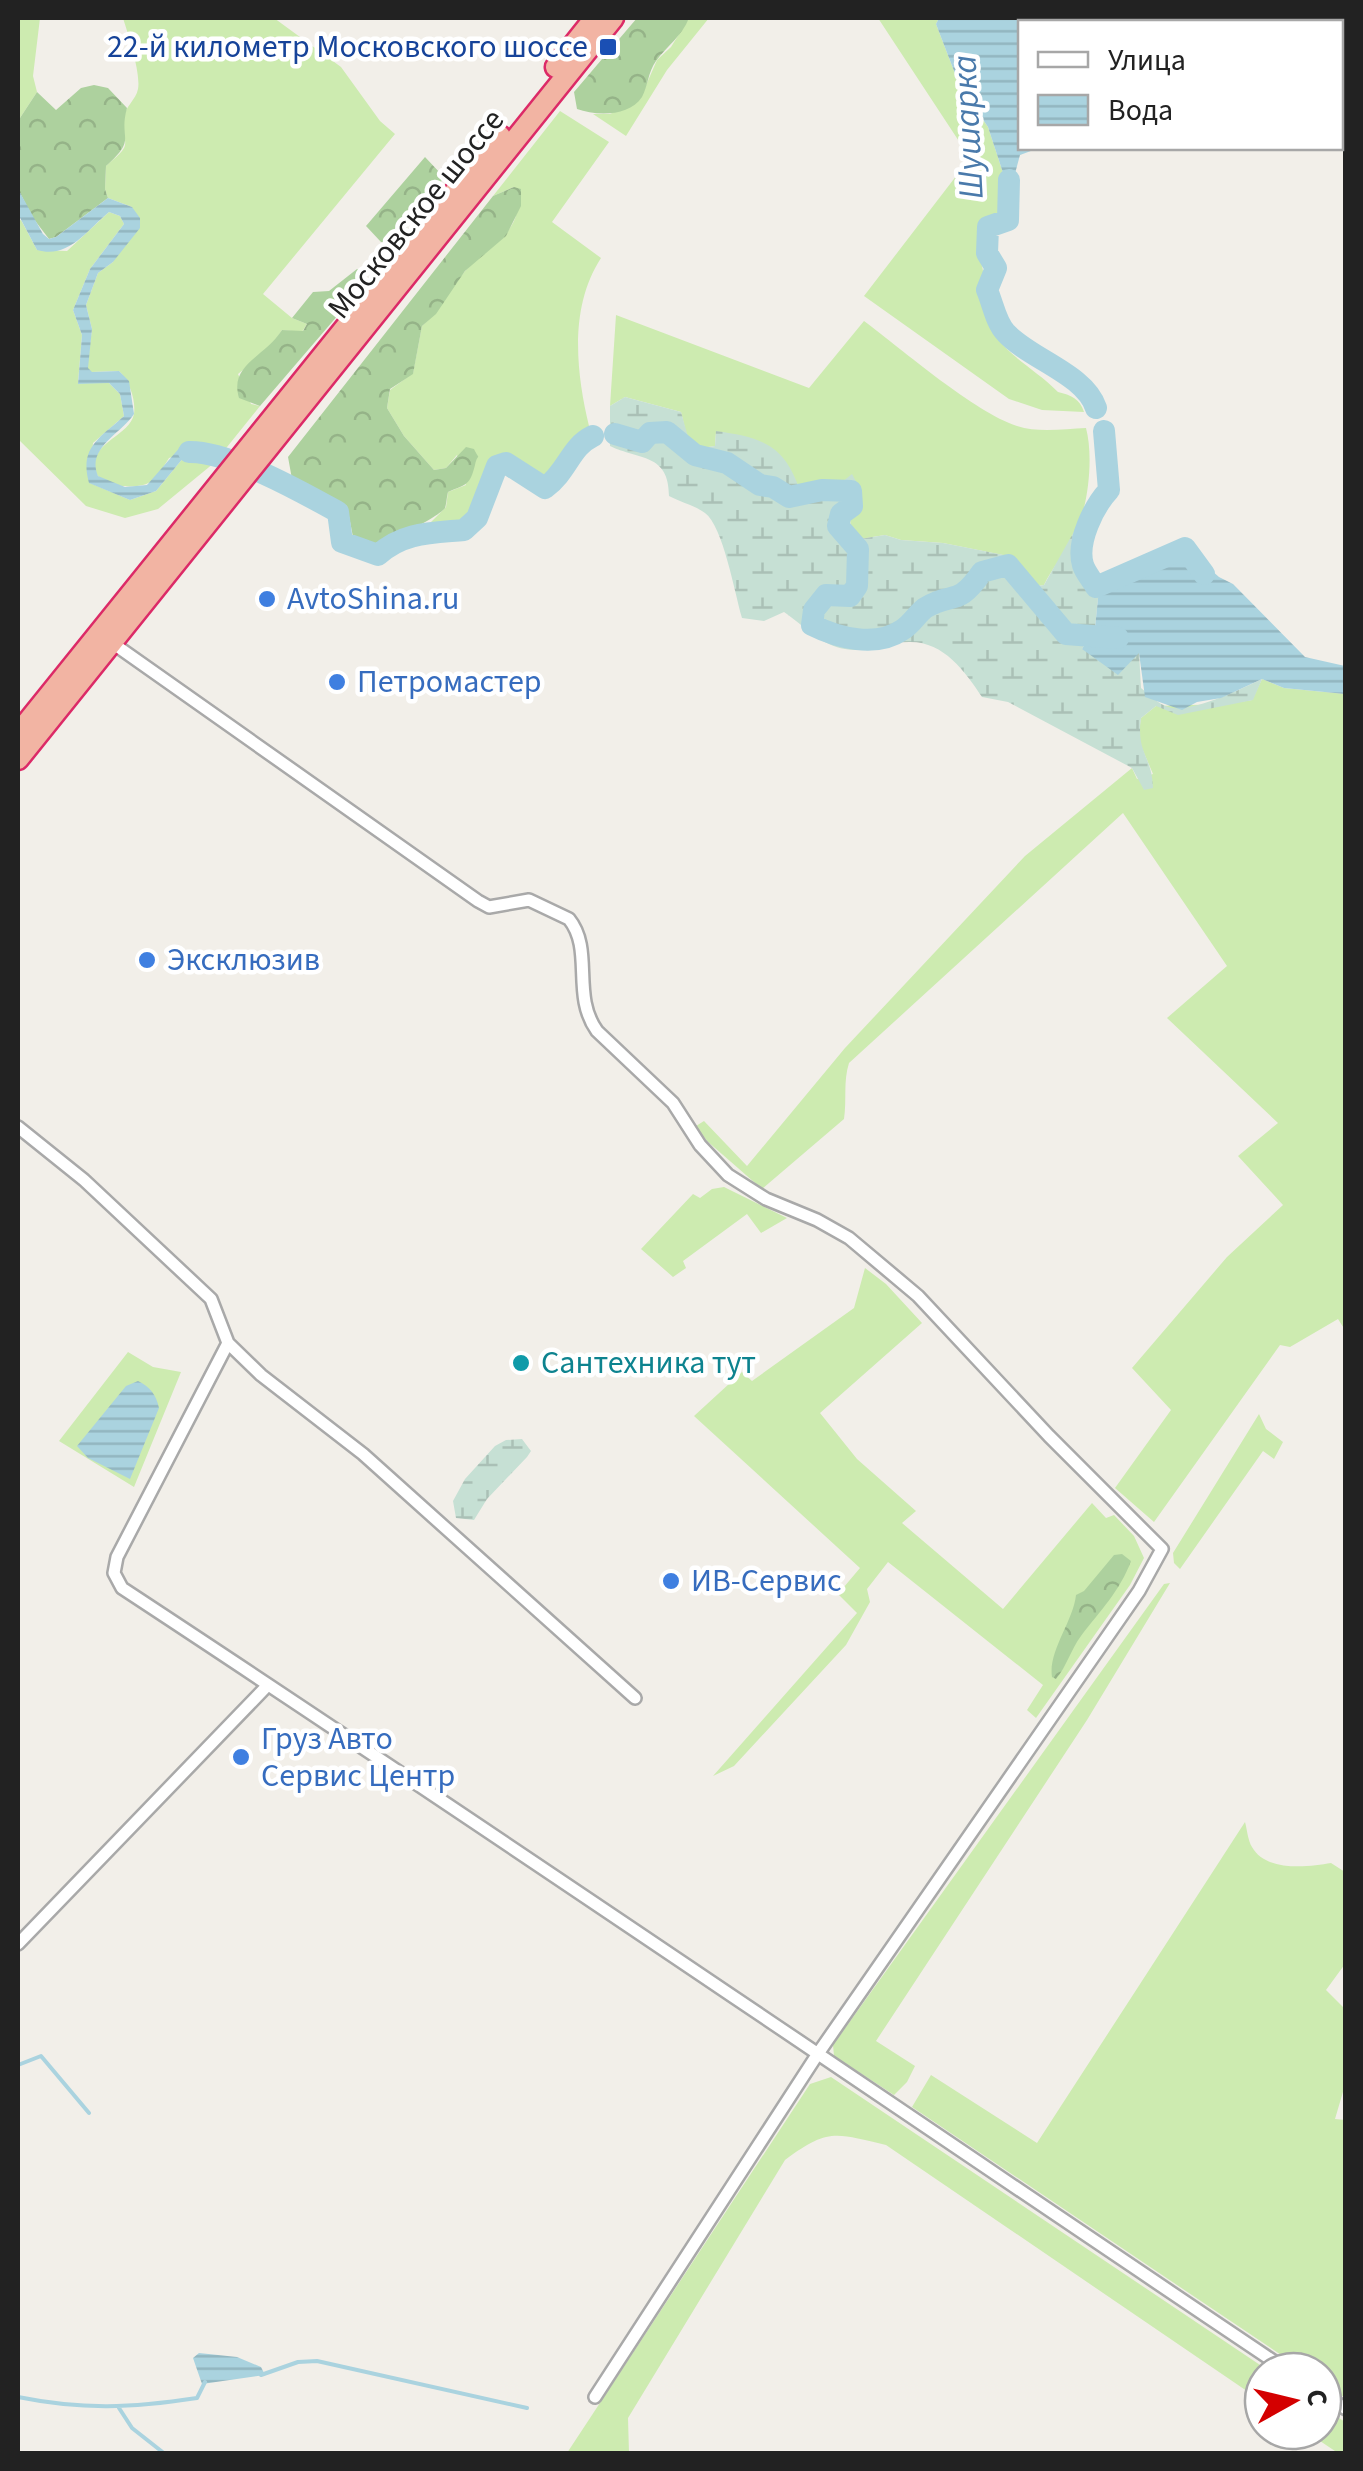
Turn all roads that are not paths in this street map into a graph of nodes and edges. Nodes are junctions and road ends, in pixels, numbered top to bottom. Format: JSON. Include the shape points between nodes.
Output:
{"nodes":[{"id":1,"x":595,"y":18,"type":"edge"},
{"id":2,"x":613,"y":18,"type":"edge"},
{"id":3,"x":260,"y":444,"type":"junction"},
{"id":4,"x":232,"y":479,"type":"junction"},
{"id":5,"x":111,"y":642,"type":"junction"},
{"id":6,"x":18,"y":734,"type":"edge"},
{"id":7,"x":18,"y":759,"type":"edge"},
{"id":8,"x":18,"y":1127,"type":"edge"},
{"id":9,"x":228,"y":1343,"type":"junction"},
{"id":10,"x":268,"y":1685,"type":"junction"},
{"id":11,"x":635,"y":1698,"type":"dead end"},
{"id":12,"x":18,"y":1944,"type":"edge"},
{"id":13,"x":817,"y":2055,"type":"junction"},
{"id":14,"x":1258,"y":2351,"type":"edge"},
{"id":15,"x":595,"y":2397,"type":"dead end"}],
"edges":[{"from":1,"to":3,"type":"highway","name":"Московское шоссе"},
{"from":2,"to":3,"type":"highway","name":"Московское шоссе"},
{"from":3,"to":4,"type":"highway"},
{"from":4,"to":5,"type":"highway"},
{"from":4,"to":6,"type":"highway"},
{"from":5,"to":7,"type":"highway"},
{"from":5,"to":13,"type":"street","via":[[478,902],[490,907],[528,900],[569,919],[580,944],[588,1018],[673,1103],[714,1162],[745,1188],[849,1238],[892,1274],[1162,1550]]},
{"from":8,"to":9,"type":"street","via":[[211,1299]]},
{"from":9,"to":10,"type":"street","via":[[114,1573],[122,1588]]},
{"from":9,"to":11,"type":"street"},
{"from":10,"to":12,"type":"street"},
{"from":10,"to":13,"type":"street"},
{"from":13,"to":14,"type":"street"},
{"from":13,"to":15,"type":"street"}]}
